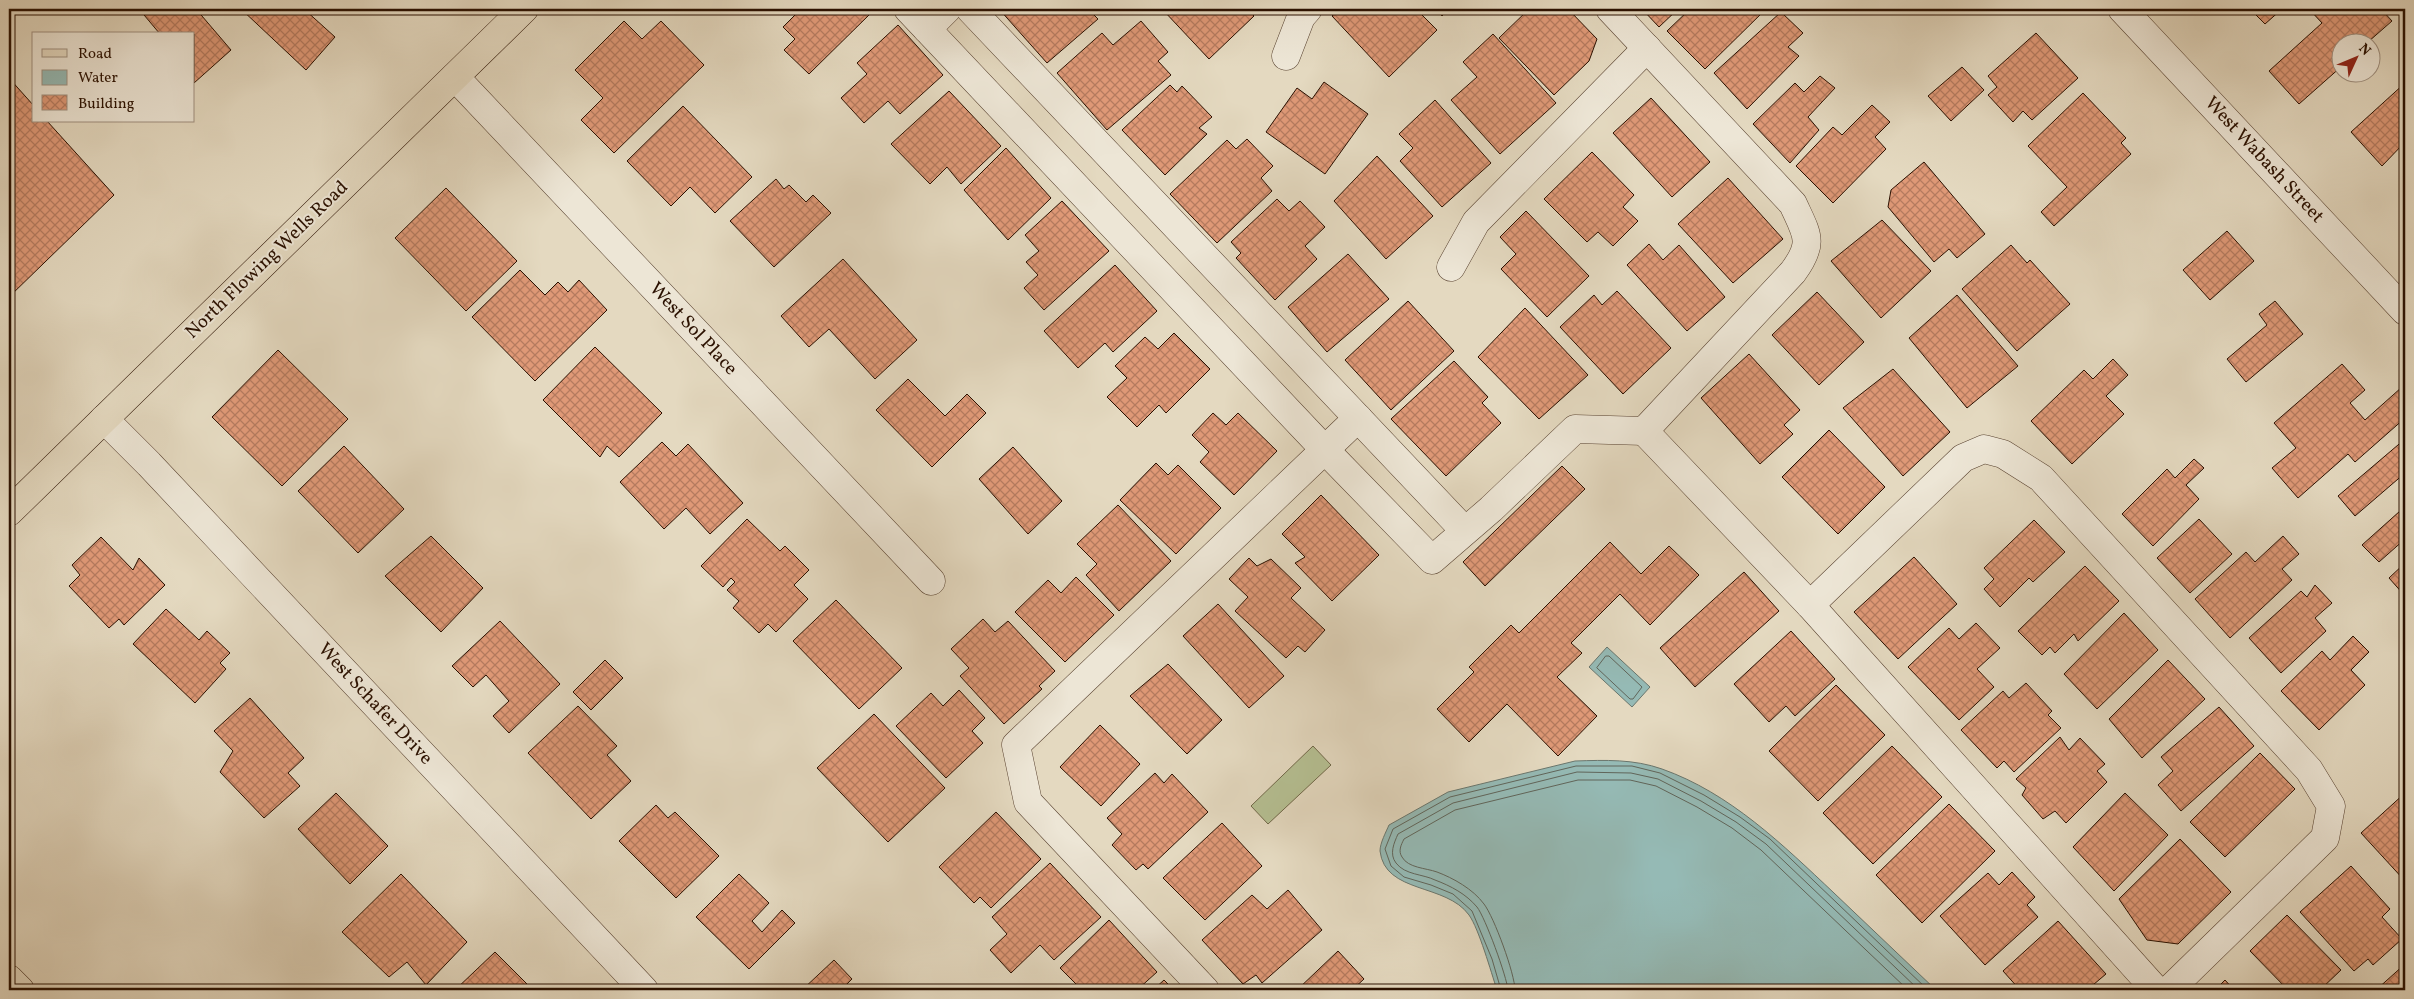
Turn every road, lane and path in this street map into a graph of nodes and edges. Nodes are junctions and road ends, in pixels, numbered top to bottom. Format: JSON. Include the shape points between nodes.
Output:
{"nodes":[{"id":1,"x":524,"y":9,"type":"edge"},
{"id":2,"x":908,"y":9,"type":"edge"},
{"id":3,"x":947,"y":9,"type":"edge"},
{"id":4,"x":970,"y":9,"type":"edge"},
{"id":5,"x":1308,"y":9,"type":"edge"},
{"id":6,"x":1610,"y":9,"type":"edge"},
{"id":7,"x":2122,"y":9,"type":"edge"},
{"id":8,"x":927,"y":29,"type":"junction"},
{"id":9,"x":1647,"y":48,"type":"junction"},
{"id":10,"x":1286,"y":56,"type":"dead end"},
{"id":11,"x":455,"y":77,"type":"junction"},
{"id":12,"x":1450,"y":267,"type":"dead end"},
{"id":13,"x":2405,"y":311,"type":"edge"},
{"id":14,"x":1358,"y":418,"type":"junction"},
{"id":15,"x":104,"y":419,"type":"junction"},
{"id":16,"x":1644,"y":431,"type":"junction"},
{"id":17,"x":1325,"y":450,"type":"junction"},
{"id":18,"x":9,"y":512,"type":"edge"},
{"id":19,"x":1464,"y":530,"type":"junction"},
{"id":20,"x":931,"y":581,"type":"dead end"},
{"id":21,"x":1810,"y":604,"type":"junction"},
{"id":22,"x":9,"y":979,"type":"edge"},
{"id":23,"x":20,"y":990,"type":"edge"},
{"id":24,"x":644,"y":990,"type":"edge"},
{"id":25,"x":1205,"y":990,"type":"edge"},
{"id":26,"x":2156,"y":990,"type":"edge"},
{"id":27,"x":2169,"y":990,"type":"edge"}],
"edges":[{"from":1,"to":11,"type":"main road","name":"North Flowing Wells Road"},
{"from":2,"to":8,"type":"street"},
{"from":3,"to":8,"type":"street"},
{"from":4,"to":14,"type":"street"},
{"from":5,"to":10,"type":"street","via":[[1301,16]]},
{"from":6,"to":9,"type":"street"},
{"from":7,"to":13,"type":"street","name":"West Wabash Street"},
{"from":8,"to":17,"type":"street"},
{"from":9,"to":12,"type":"street","via":[[1476,222]]},
{"from":9,"to":16,"type":"street","via":[[1793,204],[1807,235],[1806,255],[1793,272]]},
{"from":11,"to":15,"type":"main road","name":"North Flowing Wells Road"},
{"from":11,"to":20,"type":"street","name":"West Sol Place"},
{"from":14,"to":17,"type":"street"},
{"from":14,"to":19,"type":"street"},
{"from":15,"to":18,"type":"main road","name":"North Flowing Wells Road"},
{"from":15,"to":24,"type":"street","name":"West Schafer Drive","via":[[150,464]]},
{"from":16,"to":19,"type":"street","via":[[1575,429],[1491,509]]},
{"from":16,"to":21,"type":"street"},
{"from":17,"to":19,"type":"street","via":[[1432,560]]},
{"from":17,"to":25,"type":"street","via":[[1016,745],[1028,802]]},
{"from":21,"to":26,"type":"street"},
{"from":21,"to":27,"type":"street","via":[[1963,458],[1984,449],[2003,454],[2041,478],[2055,493],[2309,770],[2330,806],[2325,838]]},
{"from":22,"to":23,"type":"main road"}]}
